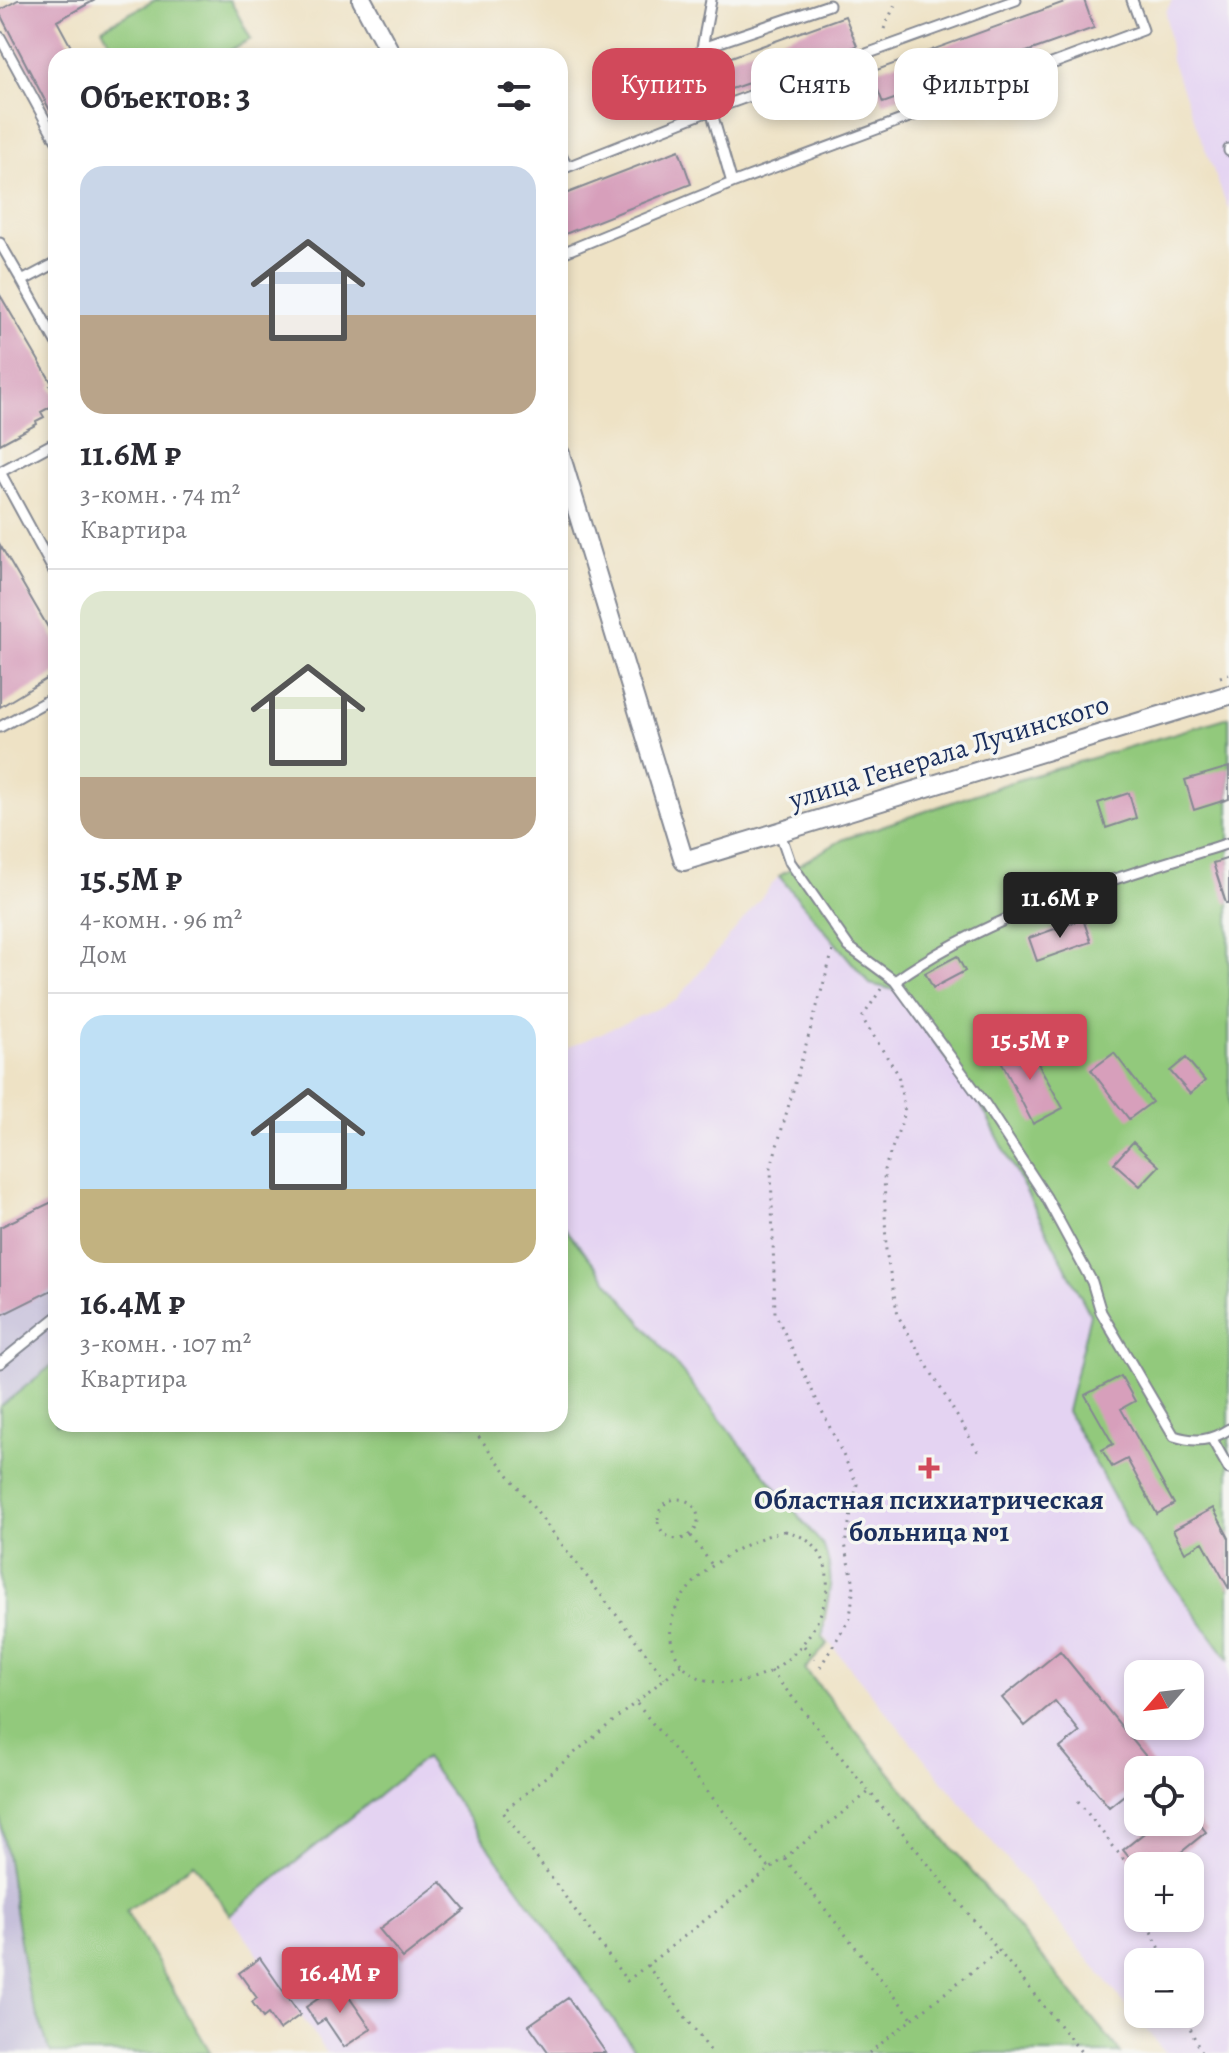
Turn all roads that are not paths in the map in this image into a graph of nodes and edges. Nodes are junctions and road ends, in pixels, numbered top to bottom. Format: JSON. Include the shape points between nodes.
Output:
{"nodes":[{"id":1,"x":362,"y":0,"type":"edge"},
{"id":2,"x":711,"y":0,"type":"edge"},
{"id":3,"x":1016,"y":0,"type":"edge"},
{"id":4,"x":1132,"y":0,"type":"edge"},
{"id":5,"x":829,"y":5,"type":"dead end"},
{"id":6,"x":0,"y":37,"type":"edge"},
{"id":7,"x":388,"y":48,"type":"edge"},
{"id":8,"x":702,"y":48,"type":"joint"},
{"id":9,"x":735,"y":101,"type":"edge"},
{"id":10,"x":686,"y":120,"type":"edge"},
{"id":11,"x":714,"y":120,"type":"edge"},
{"id":12,"x":48,"y":125,"type":"edge"},
{"id":13,"x":568,"y":167,"type":"edge"},
{"id":14,"x":732,"y":183,"type":"junction"},
{"id":15,"x":0,"y":243,"type":"edge"},
{"id":16,"x":568,"y":251,"type":"edge"},
{"id":17,"x":48,"y":267,"type":"edge"},
{"id":18,"x":22,"y":281,"type":"junction"},
{"id":19,"x":48,"y":328,"type":"edge"},
{"id":20,"x":48,"y":446,"type":"edge"},
{"id":21,"x":568,"y":460,"type":"edge"},
{"id":22,"x":0,"y":472,"type":"edge"},
{"id":23,"x":48,"y":560,"type":"edge"},
{"id":24,"x":1229,"y":695,"type":"edge"},
{"id":25,"x":48,"y":700,"type":"edge"},
{"id":26,"x":0,"y":727,"type":"edge"},
{"id":27,"x":780,"y":833,"type":"junction"},
{"id":28,"x":1229,"y":843,"type":"edge"},
{"id":29,"x":895,"y":981,"type":"junction"},
{"id":30,"x":48,"y":1324,"type":"edge"},
{"id":31,"x":0,"y":1363,"type":"edge"},
{"id":32,"x":1229,"y":1429,"type":"edge"},
{"id":33,"x":1212,"y":1439,"type":"junction"},
{"id":34,"x":1229,"y":1469,"type":"edge"}],
"edges":[{"from":1,"to":7,"type":"street"},
{"from":2,"to":8,"type":"lane"},
{"from":3,"to":9,"type":"lane"},
{"from":4,"to":14,"type":"lane","via":[[1143,30]]},
{"from":5,"to":8,"type":"lane"},
{"from":6,"to":12,"type":"lane"},
{"from":10,"to":13,"type":"lane"},
{"from":11,"to":14,"type":"lane"},
{"from":14,"to":16,"type":"lane"},
{"from":15,"to":18,"type":"lane"},
{"from":17,"to":18,"type":"lane"},
{"from":18,"to":19,"type":"lane"},
{"from":20,"to":22,"type":"lane"},
{"from":21,"to":27,"type":"street","name":"улица Генерала Лучинского","via":[[684,861]]},
{"from":22,"to":23,"type":"lane"},
{"from":24,"to":27,"type":"street","name":"улица Генерала Лучинского"},
{"from":25,"to":26,"type":"lane"},
{"from":27,"to":29,"type":"lane","via":[[790,862],[849,947]]},
{"from":28,"to":29,"type":"lane","via":[[1023,914],[929,957]]},
{"from":29,"to":33,"type":"lane","via":[[1046,1197],[1092,1282],[1101,1312],[1174,1436],[1191,1442]]},
{"from":30,"to":31,"type":"lane"},
{"from":32,"to":33,"type":"lane"},
{"from":33,"to":34,"type":"lane"}]}
